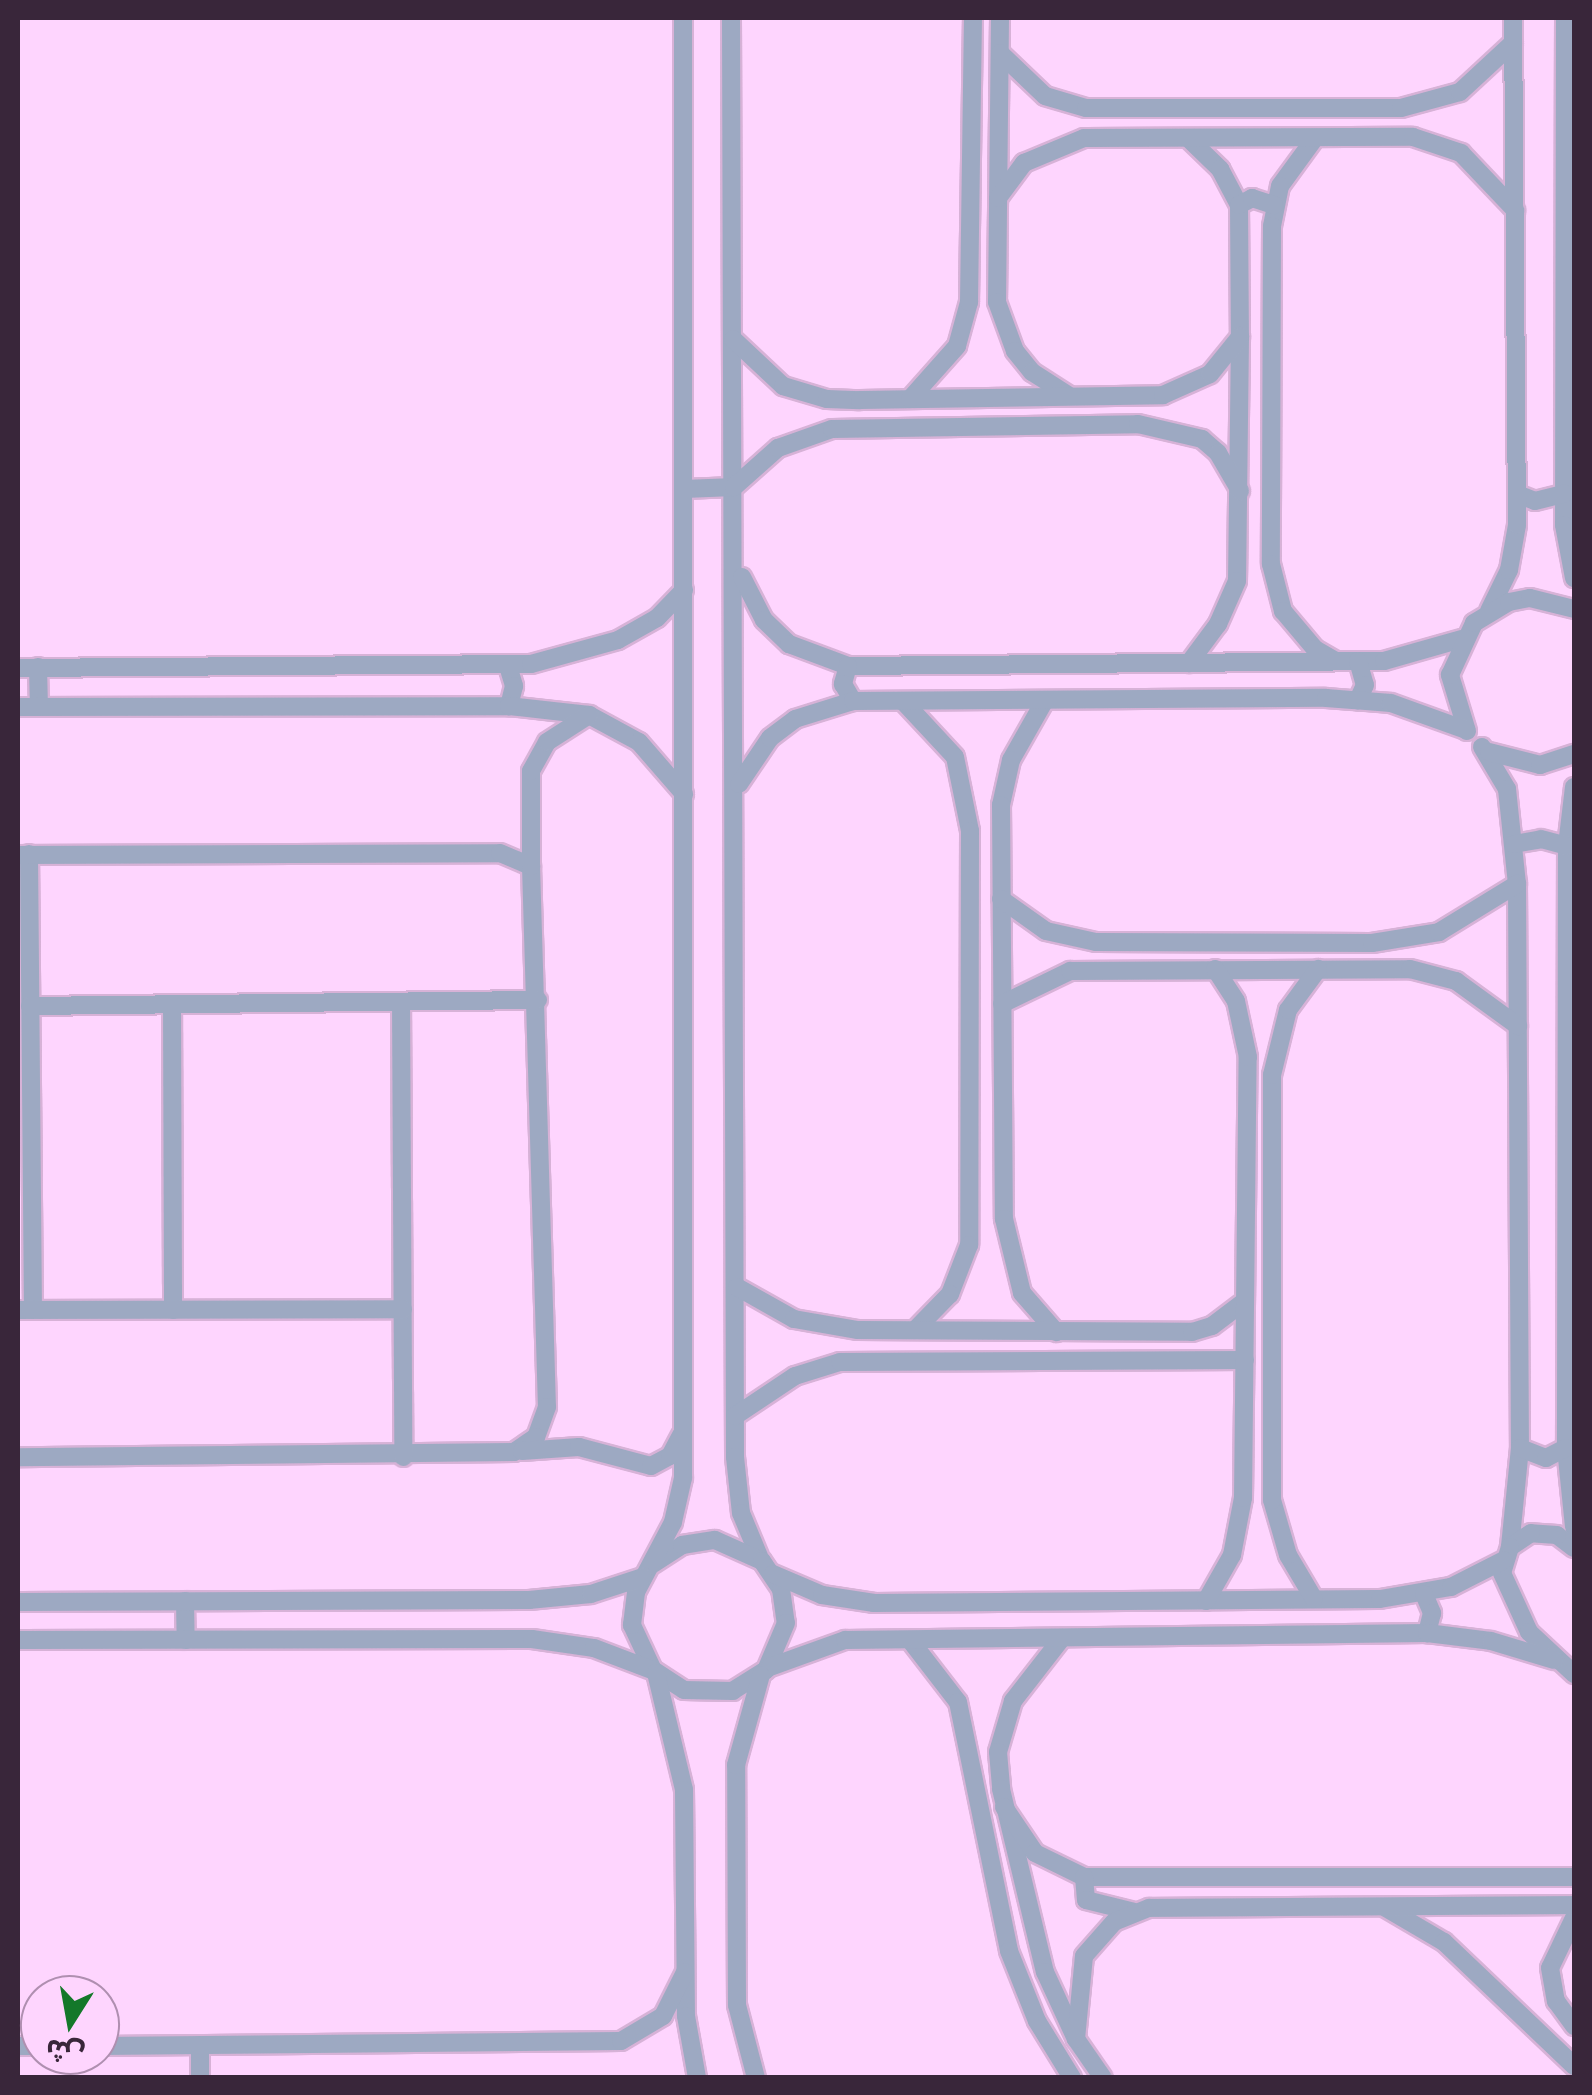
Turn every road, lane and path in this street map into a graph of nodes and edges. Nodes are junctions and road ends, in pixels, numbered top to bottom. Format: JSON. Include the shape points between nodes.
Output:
{"nodes":[{"id":1,"x":683,"y":18,"type":"edge"},
{"id":2,"x":732,"y":18,"type":"edge"},
{"id":3,"x":973,"y":18,"type":"edge"},
{"id":4,"x":1000,"y":18,"type":"edge"},
{"id":5,"x":1513,"y":18,"type":"edge"},
{"id":6,"x":1565,"y":18,"type":"edge"},
{"id":7,"x":1513,"y":43,"type":"junction"},
{"id":8,"x":1000,"y":52,"type":"junction"},
{"id":9,"x":1570,"y":76,"type":"edge"},
{"id":10,"x":1416,"y":107,"type":"junction"},
{"id":11,"x":1086,"y":108,"type":"junction"},
{"id":12,"x":1084,"y":138,"type":"junction"},
{"id":13,"x":1188,"y":138,"type":"junction"},
{"id":14,"x":1315,"y":138,"type":"junction"},
{"id":15,"x":1413,"y":138,"type":"junction"},
{"id":16,"x":1574,"y":178,"type":"edge"},
{"id":17,"x":998,"y":198,"type":"junction"},
{"id":18,"x":1239,"y":205,"type":"junction"},
{"id":19,"x":1274,"y":205,"type":"junction"},
{"id":20,"x":1564,"y":205,"type":"junction"},
{"id":21,"x":1514,"y":210,"type":"junction"},
{"id":22,"x":970,"y":302,"type":"junction"},
{"id":23,"x":998,"y":302,"type":"junction"},
{"id":24,"x":1240,"y":337,"type":"junction"},
{"id":25,"x":733,"y":339,"type":"junction"},
{"id":26,"x":1138,"y":397,"type":"junction"},
{"id":27,"x":1074,"y":398,"type":"junction"},
{"id":28,"x":910,"y":399,"type":"junction"},
{"id":29,"x":860,"y":400,"type":"junction"},
{"id":30,"x":1138,"y":424,"type":"junction"},
{"id":31,"x":861,"y":427,"type":"junction"},
{"id":32,"x":734,"y":486,"type":"junction"},
{"id":33,"x":684,"y":489,"type":"junction"},
{"id":34,"x":1240,"y":491,"type":"junction"},
{"id":35,"x":1516,"y":494,"type":"junction"},
{"id":36,"x":1564,"y":494,"type":"junction"},
{"id":37,"x":736,"y":558,"type":"junction"},
{"id":38,"x":1239,"y":564,"type":"junction"},
{"id":39,"x":1271,"y":564,"type":"junction"},
{"id":40,"x":1574,"y":578,"type":"edge"},
{"id":41,"x":684,"y":590,"type":"junction"},
{"id":42,"x":1574,"y":609,"type":"edge"},
{"id":43,"x":1489,"y":611,"type":"junction"},
{"id":44,"x":1462,"y":638,"type":"junction"},
{"id":45,"x":1337,"y":661,"type":"junction"},
{"id":46,"x":1358,"y":662,"type":"junction"},
{"id":47,"x":1189,"y":663,"type":"junction"},
{"id":48,"x":508,"y":666,"type":"junction"},
{"id":49,"x":848,"y":666,"type":"junction"},
{"id":50,"x":38,"y":667,"type":"junction"},
{"id":51,"x":18,"y":668,"type":"edge"},
{"id":52,"x":902,"y":700,"type":"junction"},
{"id":53,"x":1045,"y":700,"type":"junction"},
{"id":54,"x":1358,"y":700,"type":"junction"},
{"id":55,"x":852,"y":701,"type":"junction"},
{"id":56,"x":509,"y":706,"type":"junction"},
{"id":57,"x":18,"y":707,"type":"edge"},
{"id":58,"x":39,"y":707,"type":"junction"},
{"id":59,"x":590,"y":715,"type":"junction"},
{"id":60,"x":1466,"y":730,"type":"junction"},
{"id":61,"x":1482,"y":747,"type":"junction"},
{"id":62,"x":1574,"y":754,"type":"edge"},
{"id":63,"x":1574,"y":788,"type":"edge"},
{"id":64,"x":736,"y":790,"type":"junction"},
{"id":65,"x":684,"y":794,"type":"junction"},
{"id":66,"x":1001,"y":805,"type":"junction"},
{"id":67,"x":970,"y":806,"type":"junction"},
{"id":68,"x":1514,"y":844,"type":"junction"},
{"id":69,"x":1567,"y":846,"type":"junction"},
{"id":70,"x":23,"y":854,"type":"edge"},
{"id":71,"x":531,"y":866,"type":"junction"},
{"id":72,"x":1517,"y":884,"type":"junction"},
{"id":73,"x":1001,"y":899,"type":"junction"},
{"id":74,"x":1571,"y":903,"type":"edge"},
{"id":75,"x":1411,"y":940,"type":"junction"},
{"id":76,"x":1096,"y":942,"type":"junction"},
{"id":77,"x":1215,"y":969,"type":"junction"},
{"id":78,"x":1318,"y":969,"type":"junction"},
{"id":79,"x":1410,"y":969,"type":"junction"},
{"id":80,"x":1095,"y":970,"type":"junction"},
{"id":81,"x":538,"y":1000,"type":"junction"},
{"id":82,"x":401,"y":1002,"type":"junction"},
{"id":83,"x":172,"y":1004,"type":"junction"},
{"id":84,"x":1002,"y":1004,"type":"junction"},
{"id":85,"x":30,"y":1006,"type":"junction"},
{"id":86,"x":1571,"y":1020,"type":"edge"},
{"id":87,"x":1518,"y":1026,"type":"junction"},
{"id":88,"x":1248,"y":1057,"type":"junction"},
{"id":89,"x":1272,"y":1058,"type":"junction"},
{"id":90,"x":972,"y":1219,"type":"junction"},
{"id":91,"x":1004,"y":1219,"type":"junction"},
{"id":92,"x":737,"y":1287,"type":"junction"},
{"id":93,"x":1245,"y":1301,"type":"junction"},
{"id":94,"x":402,"y":1309,"type":"junction"},
{"id":95,"x":25,"y":1310,"type":"edge"},
{"id":96,"x":173,"y":1310,"type":"junction"},
{"id":97,"x":892,"y":1330,"type":"junction"},
{"id":98,"x":916,"y":1330,"type":"junction"},
{"id":99,"x":1056,"y":1332,"type":"junction"},
{"id":100,"x":893,"y":1360,"type":"junction"},
{"id":101,"x":1244,"y":1360,"type":"junction"},
{"id":102,"x":736,"y":1416,"type":"junction"},
{"id":103,"x":683,"y":1430,"type":"junction"},
{"id":104,"x":1520,"y":1448,"type":"junction"},
{"id":105,"x":1566,"y":1448,"type":"junction"},
{"id":106,"x":514,"y":1452,"type":"junction"},
{"id":107,"x":18,"y":1457,"type":"edge"},
{"id":108,"x":403,"y":1457,"type":"junction"},
{"id":109,"x":1244,"y":1498,"type":"junction"},
{"id":110,"x":1272,"y":1500,"type":"junction"},
{"id":111,"x":1574,"y":1526,"type":"edge"},
{"id":112,"x":1574,"y":1548,"type":"edge"},
{"id":113,"x":1506,"y":1554,"type":"junction"},
{"id":114,"x":768,"y":1567,"type":"junction"},
{"id":115,"x":648,"y":1570,"type":"junction"},
{"id":116,"x":1424,"y":1594,"type":"junction"},
{"id":117,"x":1314,"y":1598,"type":"junction"},
{"id":118,"x":186,"y":1601,"type":"junction"},
{"id":119,"x":1206,"y":1601,"type":"junction"},
{"id":120,"x":18,"y":1602,"type":"edge"},
{"id":121,"x":901,"y":1604,"type":"junction"},
{"id":122,"x":1427,"y":1632,"type":"junction"},
{"id":123,"x":1062,"y":1638,"type":"junction"},
{"id":124,"x":18,"y":1640,"type":"edge"},
{"id":125,"x":186,"y":1640,"type":"junction"},
{"id":126,"x":906,"y":1640,"type":"junction"},
{"id":127,"x":1568,"y":1671,"type":"edge"},
{"id":128,"x":654,"y":1672,"type":"junction"},
{"id":129,"x":763,"y":1672,"type":"junction"},
{"id":130,"x":972,"y":1751,"type":"junction"},
{"id":131,"x":998,"y":1752,"type":"junction"},
{"id":132,"x":1004,"y":1807,"type":"junction"},
{"id":133,"x":1574,"y":1876,"type":"edge"},
{"id":134,"x":1084,"y":1878,"type":"junction"},
{"id":135,"x":1574,"y":1905,"type":"edge"},
{"id":136,"x":1381,"y":1906,"type":"junction"},
{"id":137,"x":1134,"y":1912,"type":"junction"},
{"id":138,"x":1574,"y":1918,"type":"edge"},
{"id":139,"x":685,"y":1972,"type":"junction"},
{"id":140,"x":1574,"y":2026,"type":"edge"},
{"id":141,"x":1076,"y":2039,"type":"junction"},
{"id":142,"x":200,"y":2045,"type":"junction"},
{"id":143,"x":120,"y":2046,"type":"edge"},
{"id":144,"x":1574,"y":2066,"type":"edge"},
{"id":145,"x":200,"y":2078,"type":"edge"},
{"id":146,"x":697,"y":2078,"type":"edge"},
{"id":147,"x":756,"y":2078,"type":"edge"},
{"id":148,"x":1072,"y":2078,"type":"edge"},
{"id":149,"x":1103,"y":2078,"type":"edge"}],
"edges":[{"from":1,"to":33,"type":"street"},
{"from":2,"to":25,"type":"street"},
{"from":3,"to":22,"type":"street"},
{"from":4,"to":8,"type":"street"},
{"from":5,"to":7,"type":"street"},
{"from":6,"to":9,"type":"street"},
{"from":7,"to":10,"type":"street","via":[[1460,92]]},
{"from":7,"to":21,"type":"street"},
{"from":8,"to":11,"type":"street","via":[[1036,90]]},
{"from":8,"to":17,"type":"street"},
{"from":9,"to":20,"type":"street"},
{"from":10,"to":11,"type":"street"},
{"from":10,"to":15,"type":"street","via":[[1421,123]]},
{"from":11,"to":12,"type":"street"},
{"from":12,"to":13,"type":"street"},
{"from":12,"to":17,"type":"street","via":[[1033,156]]},
{"from":13,"to":14,"type":"street"},
{"from":13,"to":18,"type":"street","via":[[1220,170]]},
{"from":14,"to":15,"type":"street"},
{"from":14,"to":19,"type":"street","via":[[1289,169]]},
{"from":15,"to":21,"type":"street","via":[[1461,153]]},
{"from":16,"to":20,"type":"street"},
{"from":17,"to":23,"type":"street"},
{"from":18,"to":19,"type":"street","via":[[1252,198]]},
{"from":18,"to":24,"type":"street"},
{"from":19,"to":39,"type":"street"},
{"from":20,"to":36,"type":"street"},
{"from":21,"to":35,"type":"street"},
{"from":22,"to":23,"type":"street"},
{"from":22,"to":28,"type":"street","via":[[957,346]]},
{"from":23,"to":27,"type":"street","via":[[1004,327],[1032,372]]},
{"from":24,"to":26,"type":"street","via":[[1228,357],[1189,388]]},
{"from":24,"to":34,"type":"street"},
{"from":25,"to":29,"type":"street","via":[[783,386]]},
{"from":25,"to":32,"type":"street"},
{"from":26,"to":27,"type":"street"},
{"from":26,"to":30,"type":"street"},
{"from":27,"to":28,"type":"street"},
{"from":28,"to":29,"type":"street"},
{"from":29,"to":31,"type":"street"},
{"from":30,"to":31,"type":"street"},
{"from":30,"to":34,"type":"street","via":[[1182,429],[1202,439]]},
{"from":31,"to":32,"type":"street","via":[[818,432],[778,448]]},
{"from":32,"to":33,"type":"street"},
{"from":32,"to":37,"type":"street"},
{"from":33,"to":41,"type":"street"},
{"from":34,"to":38,"type":"street"},
{"from":35,"to":36,"type":"street","via":[[1535,501]]},
{"from":35,"to":43,"type":"street","via":[[1512,559]]},
{"from":36,"to":40,"type":"street"},
{"from":37,"to":49,"type":"street","via":[[764,620],[789,644]]},
{"from":37,"to":64,"type":"street"},
{"from":38,"to":39,"type":"street"},
{"from":38,"to":47,"type":"street","via":[[1229,603]]},
{"from":39,"to":45,"type":"street","via":[[1283,612],[1306,640]]},
{"from":41,"to":48,"type":"street","via":[[657,618],[618,640],[575,656]]},
{"from":41,"to":65,"type":"street"},
{"from":42,"to":43,"type":"street","via":[[1530,598]]},
{"from":43,"to":44,"type":"street"},
{"from":44,"to":46,"type":"street","via":[[1411,656]]},
{"from":44,"to":60,"type":"street","via":[[1450,675]]},
{"from":45,"to":46,"type":"street"},
{"from":45,"to":47,"type":"street"},
{"from":46,"to":54,"type":"street","via":[[1365,685]]},
{"from":47,"to":49,"type":"street"},
{"from":48,"to":50,"type":"street"},
{"from":48,"to":56,"type":"street","via":[[514,686]]},
{"from":49,"to":55,"type":"street","via":[[844,684]]},
{"from":50,"to":51,"type":"street"},
{"from":50,"to":58,"type":"street"},
{"from":52,"to":53,"type":"street"},
{"from":52,"to":55,"type":"street"},
{"from":52,"to":67,"type":"street","via":[[956,757]]},
{"from":53,"to":54,"type":"street"},
{"from":53,"to":66,"type":"street","via":[[1011,760]]},
{"from":54,"to":60,"type":"street","via":[[1417,710]]},
{"from":55,"to":64,"type":"street","via":[[794,720],[770,738]]},
{"from":56,"to":58,"type":"street"},
{"from":56,"to":59,"type":"street"},
{"from":57,"to":58,"type":"street"},
{"from":59,"to":65,"type":"street","via":[[639,742]]},
{"from":59,"to":71,"type":"street","via":[[547,742],[531,772]]},
{"from":60,"to":61,"type":"street"},
{"from":61,"to":62,"type":"street","via":[[1520,764]]},
{"from":61,"to":68,"type":"street","via":[[1506,789]]},
{"from":63,"to":69,"type":"street"},
{"from":64,"to":92,"type":"street"},
{"from":65,"to":103,"type":"street"},
{"from":66,"to":67,"type":"street","via":[[982,798]]},
{"from":66,"to":73,"type":"street"},
{"from":67,"to":90,"type":"street"},
{"from":68,"to":69,"type":"street","via":[[1541,840]]},
{"from":68,"to":72,"type":"street"},
{"from":69,"to":74,"type":"street"},
{"from":70,"to":71,"type":"street","via":[[500,853]]},
{"from":70,"to":85,"type":"street"},
{"from":71,"to":81,"type":"street"},
{"from":72,"to":75,"type":"street","via":[[1465,920]]},
{"from":72,"to":87,"type":"street"},
{"from":73,"to":76,"type":"street","via":[[1046,931]]},
{"from":73,"to":84,"type":"street"},
{"from":74,"to":86,"type":"street"},
{"from":75,"to":76,"type":"street"},
{"from":75,"to":79,"type":"street","via":[[1416,955]]},
{"from":76,"to":80,"type":"street","via":[[1084,955]]},
{"from":77,"to":78,"type":"street"},
{"from":77,"to":80,"type":"street"},
{"from":77,"to":88,"type":"street","via":[[1236,1001]]},
{"from":78,"to":79,"type":"street"},
{"from":78,"to":89,"type":"street","via":[[1288,1010]]},
{"from":79,"to":87,"type":"street","via":[[1456,981]]},
{"from":80,"to":84,"type":"street","via":[[1045,978]]},
{"from":81,"to":82,"type":"street"},
{"from":81,"to":106,"type":"street","via":[[547,1407],[536,1437]]},
{"from":82,"to":83,"type":"street"},
{"from":82,"to":94,"type":"street"},
{"from":83,"to":85,"type":"street"},
{"from":83,"to":96,"type":"street"},
{"from":84,"to":91,"type":"street"},
{"from":85,"to":95,"type":"street"},
{"from":86,"to":105,"type":"street"},
{"from":87,"to":104,"type":"street"},
{"from":88,"to":89,"type":"street","via":[[1258,1048]]},
{"from":88,"to":93,"type":"street"},
{"from":89,"to":110,"type":"street"},
{"from":90,"to":91,"type":"street","via":[[986,1228]]},
{"from":90,"to":98,"type":"street","via":[[950,1294]]},
{"from":91,"to":99,"type":"street","via":[[1022,1293]]},
{"from":92,"to":97,"type":"street","via":[[794,1319]]},
{"from":92,"to":102,"type":"street"},
{"from":93,"to":99,"type":"street","via":[[1192,1332]]},
{"from":93,"to":101,"type":"street"},
{"from":94,"to":96,"type":"street"},
{"from":94,"to":108,"type":"street"},
{"from":95,"to":96,"type":"street"},
{"from":97,"to":98,"type":"street"},
{"from":97,"to":100,"type":"street","via":[[886,1342]]},
{"from":98,"to":99,"type":"street"},
{"from":100,"to":101,"type":"street"},
{"from":100,"to":102,"type":"street","via":[[817,1368],[774,1387]]},
{"from":101,"to":109,"type":"street"},
{"from":102,"to":114,"type":"street","via":[[741,1512]]},
{"from":103,"to":106,"type":"street","via":[[670,1456],[651,1466],[579,1447]]},
{"from":103,"to":115,"type":"street","via":[[679,1500]]},
{"from":104,"to":105,"type":"street","via":[[1546,1458]]},
{"from":104,"to":113,"type":"street"},
{"from":105,"to":111,"type":"street"},
{"from":106,"to":108,"type":"street"},
{"from":107,"to":108,"type":"street"},
{"from":109,"to":110,"type":"street"},
{"from":109,"to":119,"type":"street","via":[[1232,1555]]},
{"from":110,"to":117,"type":"street","via":[[1288,1555]]},
{"from":112,"to":113,"type":"street","via":[[1544,1532]]},
{"from":113,"to":116,"type":"street"},
{"from":113,"to":127,"type":"street","via":[[1510,1600]]},
{"from":114,"to":115,"type":"street","via":[[716,1540],[682,1545]]},
{"from":114,"to":121,"type":"street","via":[[822,1595]]},
{"from":114,"to":129,"type":"street","via":[[786,1623]]},
{"from":115,"to":118,"type":"street","via":[[558,1598]]},
{"from":115,"to":128,"type":"street","via":[[632,1626]]},
{"from":116,"to":117,"type":"street"},
{"from":116,"to":122,"type":"street","via":[[1432,1613]]},
{"from":117,"to":119,"type":"street"},
{"from":118,"to":120,"type":"street"},
{"from":118,"to":125,"type":"street"},
{"from":119,"to":121,"type":"street"},
{"from":121,"to":126,"type":"street","via":[[896,1623]]},
{"from":122,"to":123,"type":"street"},
{"from":122,"to":127,"type":"street","via":[[1491,1641]]},
{"from":123,"to":126,"type":"street"},
{"from":123,"to":131,"type":"street","via":[[1012,1701]]},
{"from":124,"to":125,"type":"street"},
{"from":125,"to":128,"type":"street","via":[[532,1639],[594,1648]]},
{"from":126,"to":129,"type":"street","via":[[817,1646]]},
{"from":126,"to":130,"type":"street","via":[[958,1702]]},
{"from":128,"to":129,"type":"street","via":[[700,1694],[732,1691]]},
{"from":128,"to":139,"type":"street","via":[[684,1790]]},
{"from":129,"to":147,"type":"street","via":[[736,1765],[737,2005]]},
{"from":130,"to":131,"type":"street","via":[[986,1742]]},
{"from":130,"to":148,"type":"street","via":[[1009,1951],[1037,2021]]},
{"from":131,"to":132,"type":"street"},
{"from":132,"to":134,"type":"street","via":[[1035,1853]]},
{"from":132,"to":141,"type":"street","via":[[1045,1972]]},
{"from":133,"to":134,"type":"street"},
{"from":134,"to":137,"type":"street","via":[[1086,1900]]},
{"from":135,"to":136,"type":"street"},
{"from":136,"to":137,"type":"street"},
{"from":136,"to":144,"type":"street","via":[[1444,1942]]},
{"from":137,"to":141,"type":"street","via":[[1097,1937],[1084,1956]]},
{"from":138,"to":140,"type":"street","via":[[1550,1968],[1556,2001]]},
{"from":139,"to":142,"type":"street","via":[[664,2016],[621,2040]]},
{"from":139,"to":146,"type":"street"},
{"from":141,"to":149,"type":"street"},
{"from":142,"to":143,"type":"street"},
{"from":142,"to":145,"type":"street"}]}
